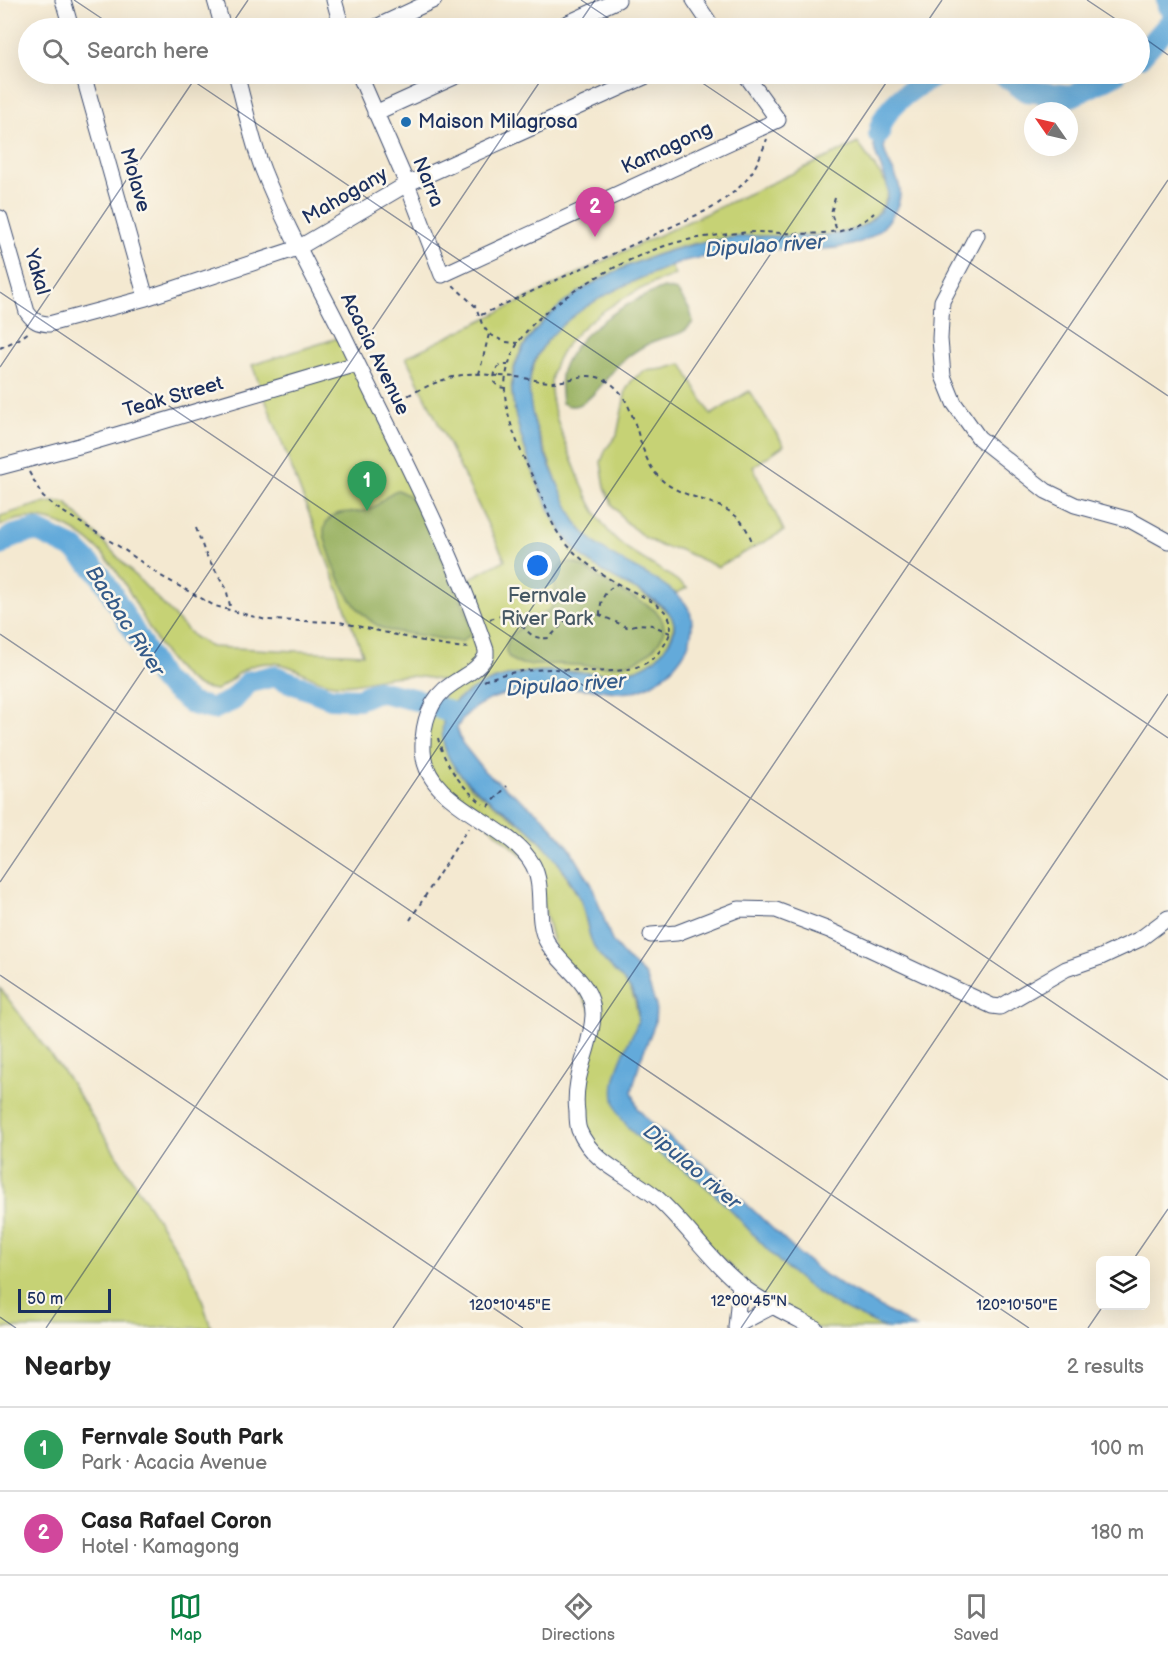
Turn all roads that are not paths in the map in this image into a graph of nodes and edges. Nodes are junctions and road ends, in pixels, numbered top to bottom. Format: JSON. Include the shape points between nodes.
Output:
{"nodes":[{"id":1,"x":63,"y":0,"type":"edge"},
{"id":2,"x":215,"y":0,"type":"edge"},
{"id":3,"x":334,"y":0,"type":"edge"},
{"id":4,"x":434,"y":0,"type":"edge"},
{"id":5,"x":618,"y":0,"type":"edge"},
{"id":6,"x":694,"y":0,"type":"edge"},
{"id":7,"x":68,"y":18,"type":"edge"},
{"id":8,"x":220,"y":18,"type":"edge"},
{"id":9,"x":339,"y":18,"type":"edge"},
{"id":10,"x":395,"y":18,"type":"edge"},
{"id":11,"x":579,"y":18,"type":"edge"},
{"id":12,"x":706,"y":18,"type":"edge"},
{"id":13,"x":86,"y":84,"type":"edge"},
{"id":14,"x":239,"y":84,"type":"edge"},
{"id":15,"x":363,"y":84,"type":"edge"},
{"id":16,"x":438,"y":84,"type":"edge"},
{"id":17,"x":629,"y":84,"type":"edge"},
{"id":18,"x":751,"y":84,"type":"edge"},
{"id":19,"x":375,"y":113,"type":"junction"},
{"id":20,"x":407,"y":184,"type":"junction"},
{"id":21,"x":0,"y":218,"type":"edge"},
{"id":22,"x":977,"y":235,"type":"dead end"},
{"id":23,"x":298,"y":248,"type":"junction"},
{"id":24,"x":442,"y":275,"type":"joint"},
{"id":25,"x":146,"y":298,"type":"junction"},
{"id":26,"x":43,"y":324,"type":"joint"},
{"id":27,"x":357,"y":364,"type":"junction"},
{"id":28,"x":0,"y":467,"type":"edge"},
{"id":29,"x":1168,"y":541,"type":"edge"},
{"id":30,"x":1168,"y":918,"type":"edge"},
{"id":31,"x":651,"y":935,"type":"dead end"},
{"id":32,"x":740,"y":1284,"type":"junction"},
{"id":33,"x":773,"y":1306,"type":"junction"},
{"id":34,"x":736,"y":1326,"type":"edge"},
{"id":35,"x":815,"y":1328,"type":"edge"}],
"edges":[{"from":1,"to":7,"type":"street"},
{"from":2,"to":8,"type":"street"},
{"from":3,"to":9,"type":"street"},
{"from":4,"to":10,"type":"street"},
{"from":5,"to":11,"type":"street"},
{"from":6,"to":12,"type":"street"},
{"from":13,"to":25,"type":"street","name":"Molave"},
{"from":14,"to":23,"type":"street","name":"Acacia Avenue","via":[[263,169]]},
{"from":15,"to":19,"type":"street","name":"Narra"},
{"from":16,"to":19,"type":"street"},
{"from":17,"to":20,"type":"street","name":"Mahogany"},
{"from":18,"to":24,"type":"street","name":"Kamagong","via":[[773,122]]},
{"from":19,"to":20,"type":"street","name":"Narra"},
{"from":20,"to":23,"type":"street","name":"Mahogany"},
{"from":20,"to":24,"type":"street","name":"Narra"},
{"from":21,"to":26,"type":"street","name":"Yakal","via":[[27,312],[32,320]]},
{"from":22,"to":29,"type":"street","via":[[942,301],[943,376],[954,403],[979,438],[1046,491],[1075,505],[1130,520]]},
{"from":23,"to":25,"type":"street","name":"Mahogany"},
{"from":23,"to":27,"type":"street","name":"Acacia Avenue"},
{"from":25,"to":26,"type":"street","name":"Mahogany"},
{"from":27,"to":28,"type":"street","name":"Teak Street"},
{"from":27,"to":32,"type":"street","name":"Acacia Avenue","via":[[429,512],[485,647],[486,656],[476,669],[441,693],[426,717],[423,754],[428,772],[451,800],[517,845],[533,865],[546,939],[589,995],[593,1013],[575,1100],[578,1128],[592,1152],[656,1197]]},
{"from":30,"to":31,"type":"street","via":[[1140,939],[1066,969],[1000,1007],[776,910],[739,909],[677,933]]},
{"from":32,"to":33,"type":"street"},
{"from":32,"to":34,"type":"street"},
{"from":33,"to":34,"type":"street"},
{"from":33,"to":35,"type":"street"}]}
